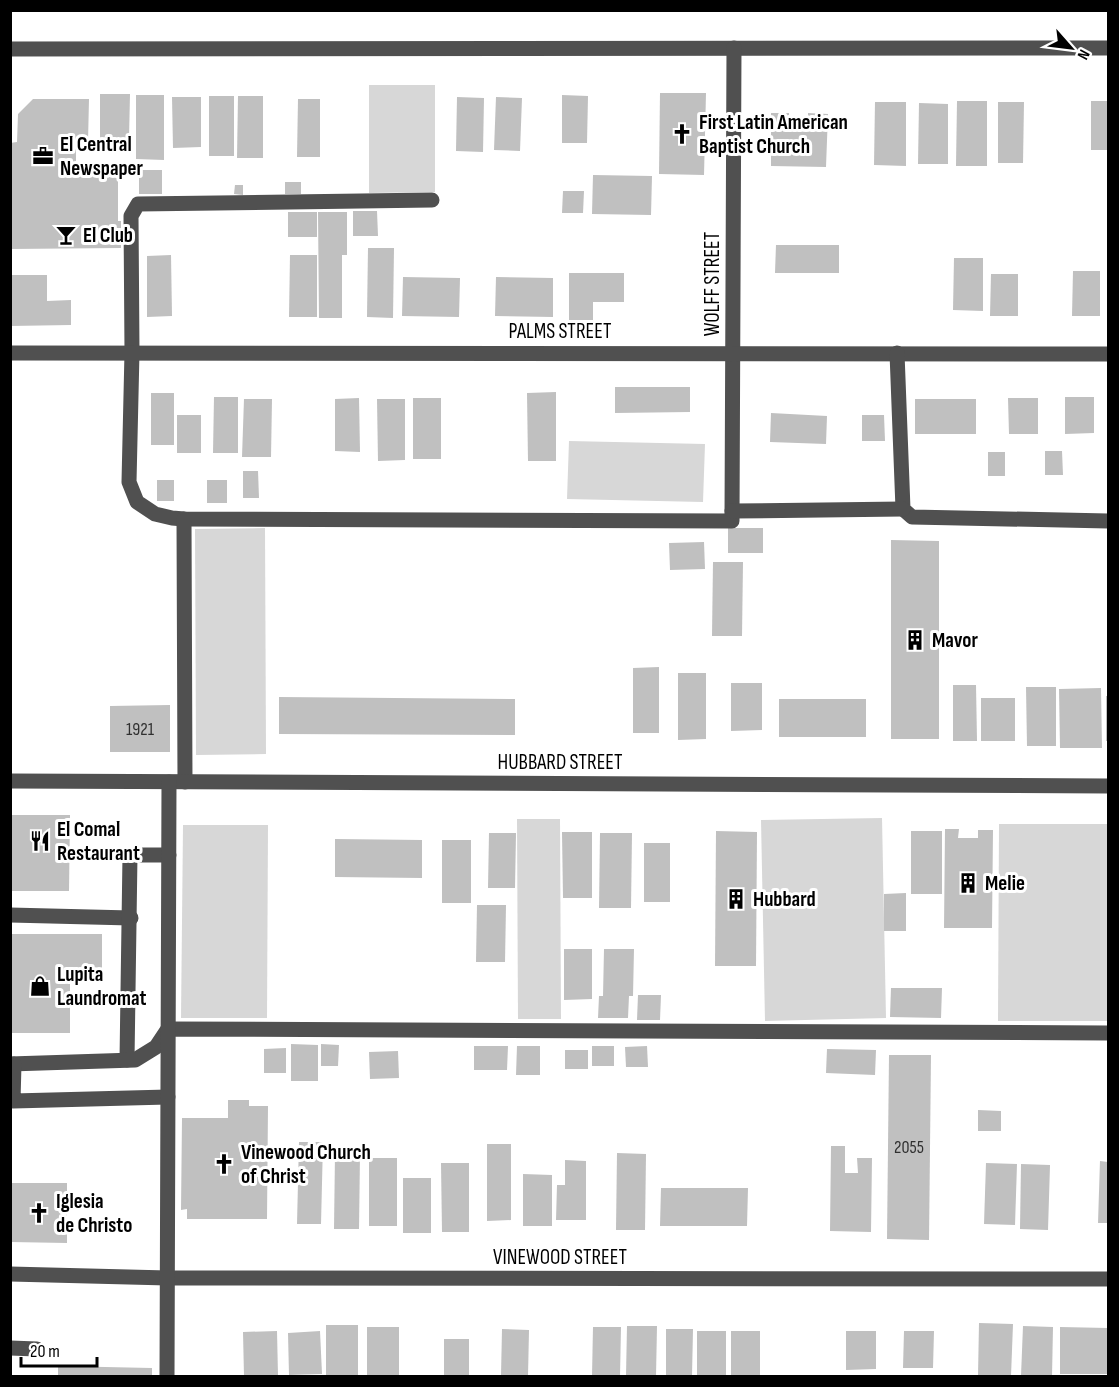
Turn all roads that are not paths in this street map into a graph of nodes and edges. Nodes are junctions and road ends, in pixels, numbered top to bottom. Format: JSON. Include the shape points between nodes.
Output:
{"nodes":[{"id":1,"x":10,"y":48,"type":"edge"},
{"id":2,"x":734,"y":48,"type":"junction"},
{"id":3,"x":1108,"y":48,"type":"edge"},
{"id":4,"x":432,"y":200,"type":"dead end"},
{"id":5,"x":132,"y":352,"type":"junction"},
{"id":6,"x":10,"y":353,"type":"edge"},
{"id":7,"x":732,"y":353,"type":"junction"},
{"id":8,"x":897,"y":353,"type":"junction"},
{"id":9,"x":1108,"y":354,"type":"edge"},
{"id":10,"x":903,"y":509,"type":"junction"},
{"id":11,"x":732,"y":516,"type":"junction"},
{"id":12,"x":184,"y":519,"type":"junction"},
{"id":13,"x":1108,"y":521,"type":"edge"},
{"id":14,"x":10,"y":781,"type":"edge"},
{"id":15,"x":177,"y":782,"type":"junction"},
{"id":16,"x":1108,"y":786,"type":"edge"},
{"id":17,"x":169,"y":855,"type":"junction"},
{"id":18,"x":10,"y":915,"type":"edge"},
{"id":19,"x":131,"y":918,"type":"junction"},
{"id":20,"x":168,"y":1029,"type":"junction"},
{"id":21,"x":1108,"y":1033,"type":"edge"},
{"id":22,"x":128,"y":1060,"type":"junction"},
{"id":23,"x":12,"y":1064,"type":"edge"},
{"id":24,"x":168,"y":1097,"type":"junction"},
{"id":25,"x":10,"y":1274,"type":"edge"},
{"id":26,"x":168,"y":1278,"type":"junction"},
{"id":27,"x":1108,"y":1279,"type":"edge"},
{"id":28,"x":10,"y":1348,"type":"edge"},
{"id":29,"x":37,"y":1349,"type":"dead end"},
{"id":30,"x":167,"y":1377,"type":"edge"}],
"edges":[{"from":1,"to":2,"type":"street"},
{"from":2,"to":3,"type":"street"},
{"from":2,"to":7,"type":"street","name":"WOLFF STREET"},
{"from":4,"to":5,"type":"street","via":[[138,204],[131,216]]},
{"from":5,"to":6,"type":"street","name":"PALMS STREET"},
{"from":5,"to":7,"type":"street","name":"PALMS STREET"},
{"from":5,"to":12,"type":"street","via":[[129,482],[137,502],[155,514]]},
{"from":7,"to":8,"type":"street","name":"PALMS STREET"},
{"from":7,"to":11,"type":"street","name":"WOLFF STREET"},
{"from":8,"to":9,"type":"street","name":"PALMS STREET"},
{"from":8,"to":10,"type":"street"},
{"from":10,"to":11,"type":"street"},
{"from":10,"to":13,"type":"street","via":[[912,517]]},
{"from":11,"to":12,"type":"street"},
{"from":12,"to":15,"type":"street"},
{"from":14,"to":15,"type":"street","name":"HUBBARD STREET"},
{"from":15,"to":16,"type":"street","name":"HUBBARD STREET"},
{"from":15,"to":17,"type":"street"},
{"from":17,"to":19,"type":"street","via":[[130,855]]},
{"from":17,"to":20,"type":"street"},
{"from":18,"to":19,"type":"street"},
{"from":19,"to":22,"type":"street"},
{"from":20,"to":21,"type":"street"},
{"from":20,"to":22,"type":"street","via":[[156,1047]]},
{"from":20,"to":24,"type":"street"},
{"from":22,"to":23,"type":"street"},
{"from":23,"to":24,"type":"street","via":[[14,1101]]},
{"from":24,"to":26,"type":"street"},
{"from":25,"to":26,"type":"street","name":"VINEWOOD STREET"},
{"from":26,"to":27,"type":"street","name":"VINEWOOD STREET"},
{"from":26,"to":30,"type":"street"},
{"from":28,"to":29,"type":"street"}]}
